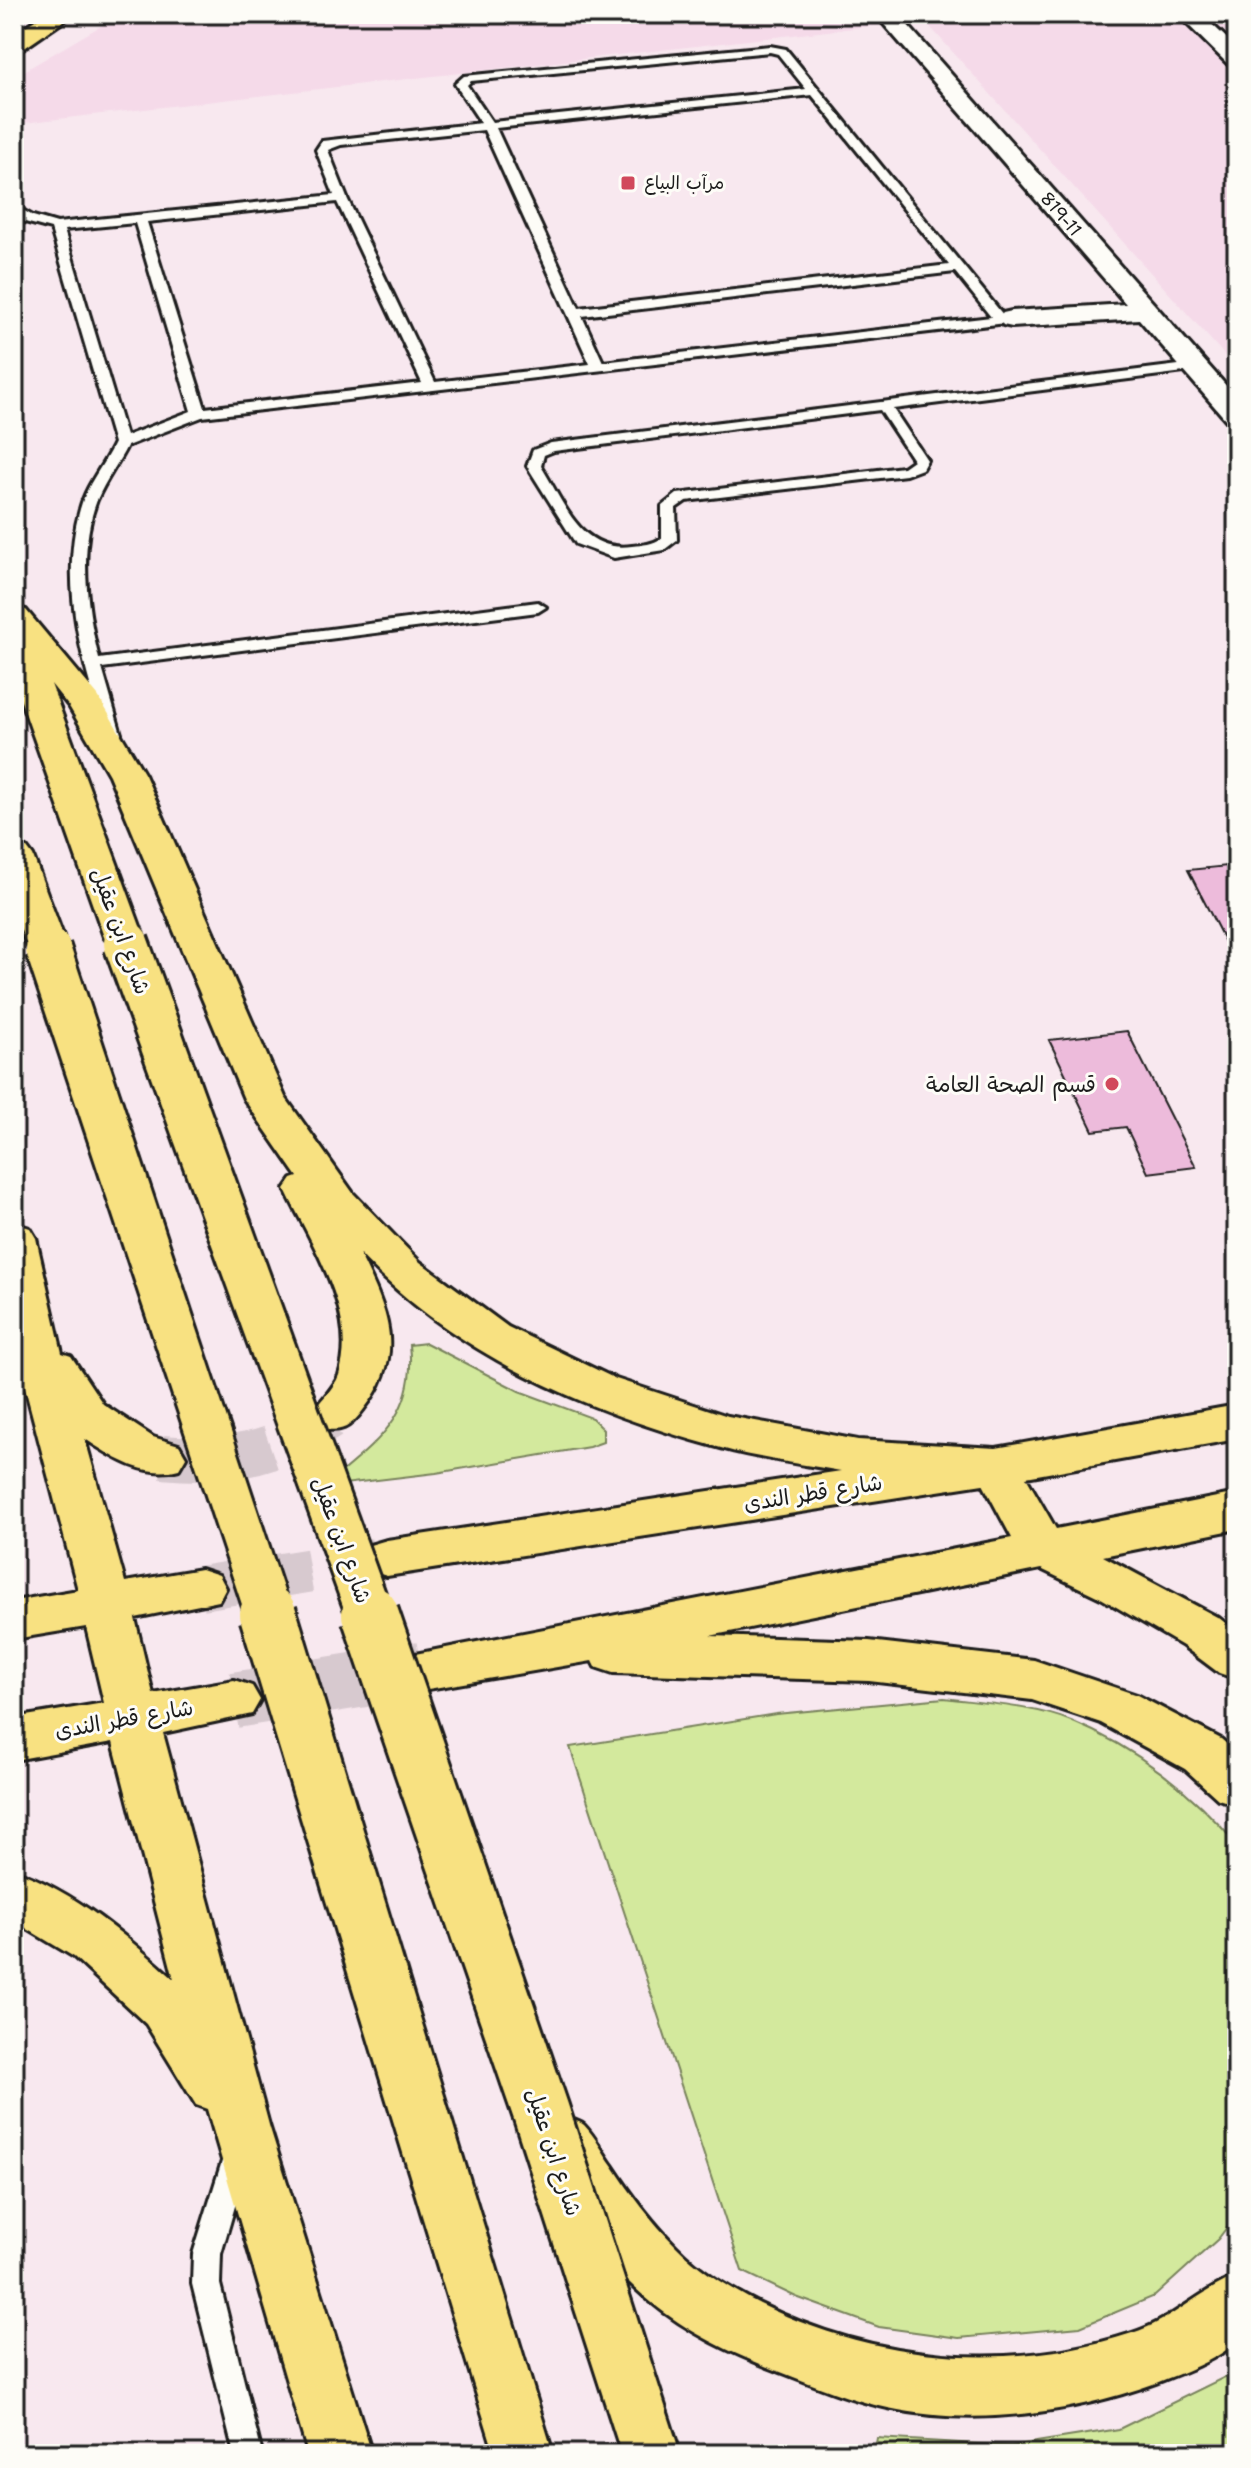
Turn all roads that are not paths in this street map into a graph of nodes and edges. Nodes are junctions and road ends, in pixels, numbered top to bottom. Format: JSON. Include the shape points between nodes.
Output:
{"nodes":[{"id":1,"x":62,"y":14,"type":"edge"},
{"id":2,"x":886,"y":14,"type":"edge"},
{"id":3,"x":1195,"y":15,"type":"edge"},
{"id":4,"x":14,"y":44,"type":"edge"},
{"id":5,"x":1237,"y":60,"type":"edge"},
{"id":6,"x":817,"y":91,"type":"junction"},
{"id":7,"x":488,"y":125,"type":"junction"},
{"id":8,"x":341,"y":198,"type":"junction"},
{"id":9,"x":14,"y":209,"type":"edge"},
{"id":10,"x":140,"y":219,"type":"junction"},
{"id":11,"x":57,"y":227,"type":"junction"},
{"id":12,"x":958,"y":268,"type":"junction"},
{"id":13,"x":1145,"y":311,"type":"junction"},
{"id":14,"x":574,"y":313,"type":"junction"},
{"id":15,"x":1006,"y":319,"type":"junction"},
{"id":16,"x":598,"y":365,"type":"junction"},
{"id":17,"x":1195,"y":367,"type":"junction"},
{"id":18,"x":430,"y":386,"type":"junction"},
{"id":19,"x":884,"y":405,"type":"junction"},
{"id":20,"x":199,"y":413,"type":"junction"},
{"id":21,"x":1237,"y":415,"type":"edge"},
{"id":22,"x":121,"y":443,"type":"junction"},
{"id":23,"x":538,"y":607,"type":"dead end"},
{"id":24,"x":14,"y":617,"type":"edge"},
{"id":25,"x":14,"y":632,"type":"edge"},
{"id":26,"x":92,"y":665,"type":"junction"},
{"id":27,"x":127,"y":775,"type":"junction"},
{"id":28,"x":14,"y":856,"type":"edge"},
{"id":29,"x":265,"y":1099,"type":"junction"},
{"id":30,"x":14,"y":1238,"type":"edge"},
{"id":31,"x":33,"y":1331,"type":"junction"},
{"id":32,"x":334,"y":1415,"type":"tunnel mouth"},
{"id":33,"x":1237,"y":1422,"type":"edge"},
{"id":34,"x":162,"y":1457,"type":"tunnel mouth"},
{"id":35,"x":996,"y":1465,"type":"junction"},
{"id":36,"x":1237,"y":1511,"type":"edge"},
{"id":37,"x":1042,"y":1548,"type":"junction"},
{"id":38,"x":387,"y":1558,"type":"tunnel mouth"},
{"id":39,"x":201,"y":1588,"type":"tunnel mouth"},
{"id":40,"x":106,"y":1603,"type":"junction"},
{"id":41,"x":14,"y":1620,"type":"edge"},
{"id":42,"x":538,"y":1652,"type":"junction"},
{"id":43,"x":1237,"y":1659,"type":"edge"},
{"id":44,"x":428,"y":1669,"type":"tunnel mouth"},
{"id":45,"x":234,"y":1700,"type":"tunnel mouth"},
{"id":46,"x":133,"y":1717,"type":"junction"},
{"id":47,"x":14,"y":1739,"type":"edge"},
{"id":48,"x":1237,"y":1784,"type":"edge"},
{"id":49,"x":14,"y":1893,"type":"edge"},
{"id":50,"x":541,"y":2112,"type":"junction"},
{"id":51,"x":241,"y":2130,"type":"junction"},
{"id":52,"x":1237,"y":2304,"type":"edge"},
{"id":53,"x":329,"y":2451,"type":"edge"},
{"id":54,"x":248,"y":2454,"type":"edge"},
{"id":55,"x":524,"y":2454,"type":"edge"},
{"id":56,"x":651,"y":2454,"type":"edge"}],
"edges":[{"from":1,"to":4,"type":"main road"},
{"from":2,"to":13,"type":"street","name":"819-11"},
{"from":3,"to":5,"type":"street"},
{"from":6,"to":7,"type":"lane"},
{"from":6,"to":7,"type":"lane","via":[[789,57],[770,49],[468,78],[461,84]]},
{"from":6,"to":12,"type":"lane"},
{"from":7,"to":8,"type":"lane","via":[[326,144],[322,150]]},
{"from":7,"to":14,"type":"lane"},
{"from":8,"to":10,"type":"lane"},
{"from":8,"to":18,"type":"lane"},
{"from":9,"to":11,"type":"lane"},
{"from":10,"to":11,"type":"lane"},
{"from":10,"to":20,"type":"lane"},
{"from":11,"to":22,"type":"lane"},
{"from":12,"to":14,"type":"lane"},
{"from":12,"to":15,"type":"lane"},
{"from":13,"to":15,"type":"street"},
{"from":13,"to":17,"type":"street","name":"819-11"},
{"from":14,"to":16,"type":"lane"},
{"from":15,"to":16,"type":"lane"},
{"from":16,"to":18,"type":"lane"},
{"from":17,"to":19,"type":"lane"},
{"from":17,"to":21,"type":"street","name":"819-11"},
{"from":18,"to":20,"type":"lane"},
{"from":19,"to":19,"type":"lane","via":[[551,447],[538,453],[534,466],[581,541],[614,553],[659,547],[670,540],[669,506],[682,497],[917,466],[920,460]]},
{"from":20,"to":22,"type":"lane"},
{"from":22,"to":26,"type":"lane","via":[[88,505],[78,553]]},
{"from":23,"to":26,"type":"lane"},
{"from":24,"to":27,"type":"main road","via":[[85,704]]},
{"from":25,"to":50,"type":"main road","name":"شارع ابن عقيل","bridge":true,"via":[[402,1703]]},
{"from":26,"to":27,"type":"lane"},
{"from":27,"to":29,"type":"main road"},
{"from":28,"to":55,"type":"main road","bridge":true,"via":[[244,1535]]},
{"from":29,"to":32,"type":"main road","via":[[363,1307],[368,1335],[361,1381]]},
{"from":29,"to":35,"type":"main road","via":[[338,1203],[404,1273],[492,1338],[600,1391],[724,1432],[858,1457]]},
{"from":30,"to":31,"type":"main road"},
{"from":31,"to":34,"type":"main road","via":[[86,1416],[136,1449]]},
{"from":31,"to":40,"type":"main road"},
{"from":33,"to":35,"type":"main road","name":"شارع قطر الندى"},
{"from":35,"to":37,"type":"main road"},
{"from":35,"to":38,"type":"main road","name":"شارع قطر الندى"},
{"from":36,"to":37,"type":"main road"},
{"from":37,"to":42,"type":"main road"},
{"from":37,"to":43,"type":"main road","via":[[1119,1585]]},
{"from":39,"to":40,"type":"main road"},
{"from":40,"to":41,"type":"main road"},
{"from":40,"to":46,"type":"main road"},
{"from":42,"to":44,"type":"main road"},
{"from":42,"to":48,"type":"main road","via":[[869,1661],[1034,1680],[1119,1709],[1203,1754]]},
{"from":45,"to":46,"type":"main road","name":"شارع قطر الندى"},
{"from":46,"to":47,"type":"main road","name":"شارع قطر الندى"},
{"from":46,"to":51,"type":"main road"},
{"from":49,"to":51,"type":"main road","via":[[94,1941],[166,2007]]},
{"from":50,"to":52,"type":"main road","bridge":true,"via":[[629,2238],[672,2283],[738,2324],[821,2359],[912,2383],[989,2387],[1059,2379],[1121,2367],[1171,2347]]},
{"from":50,"to":56,"type":"main road","name":"شارع ابن عقيل","bridge":true},
{"from":51,"to":53,"type":"main road"},
{"from":51,"to":54,"type":"lane","via":[[207,2254],[206,2284]]}]}
